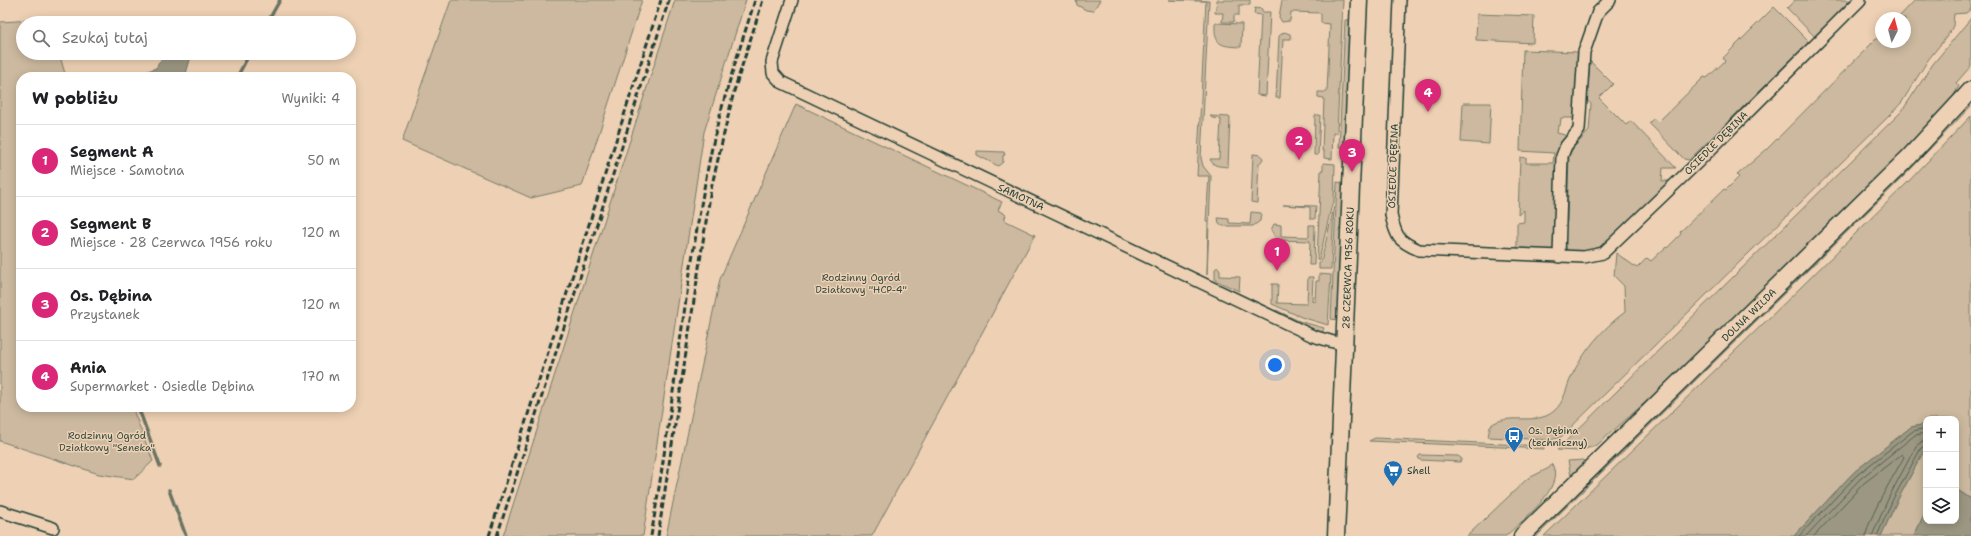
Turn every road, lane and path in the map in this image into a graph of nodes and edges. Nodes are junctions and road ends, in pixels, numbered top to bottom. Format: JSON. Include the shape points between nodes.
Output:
{"nodes":[{"id":1,"x":792,"y":0,"type":"edge"},
{"id":2,"x":1359,"y":0,"type":"edge"},
{"id":3,"x":1400,"y":0,"type":"edge"},
{"id":4,"x":1610,"y":0,"type":"edge"},
{"id":5,"x":1860,"y":0,"type":"edge"},
{"id":6,"x":1971,"y":90,"type":"edge"},
{"id":7,"x":1559,"y":257,"type":"junction"},
{"id":8,"x":1344,"y":345,"type":"junction"},
{"id":9,"x":0,"y":511,"type":"edge"},
{"id":10,"x":53,"y":528,"type":"dead end"},
{"id":11,"x":1336,"y":536,"type":"edge"},
{"id":12,"x":1522,"y":536,"type":"edge"}],
"edges":[{"from":1,"to":8,"type":"street","name":"SAMOTNA","via":[[772,62],[773,73],[781,82],[1313,336]]},
{"from":2,"to":8,"type":"main road","name":"28 CZERWCA 1956 ROKU"},
{"from":3,"to":7,"type":"street","name":"OSIEDLE DĘBINA","via":[[1391,215],[1395,234],[1406,244],[1419,250]]},
{"from":4,"to":7,"type":"street","via":[[1598,12],[1584,52],[1579,130],[1566,146],[1562,156]]},
{"from":5,"to":7,"type":"street","name":"OSIEDLE DĘBINA","via":[[1603,254],[1584,258]]},
{"from":6,"to":12,"type":"main road","name":"DOLNA WILDA","via":[[1909,157]]},
{"from":8,"to":11,"type":"main road","name":"28 CZERWCA 1956 ROKU"},
{"from":9,"to":10,"type":"street"}]}
